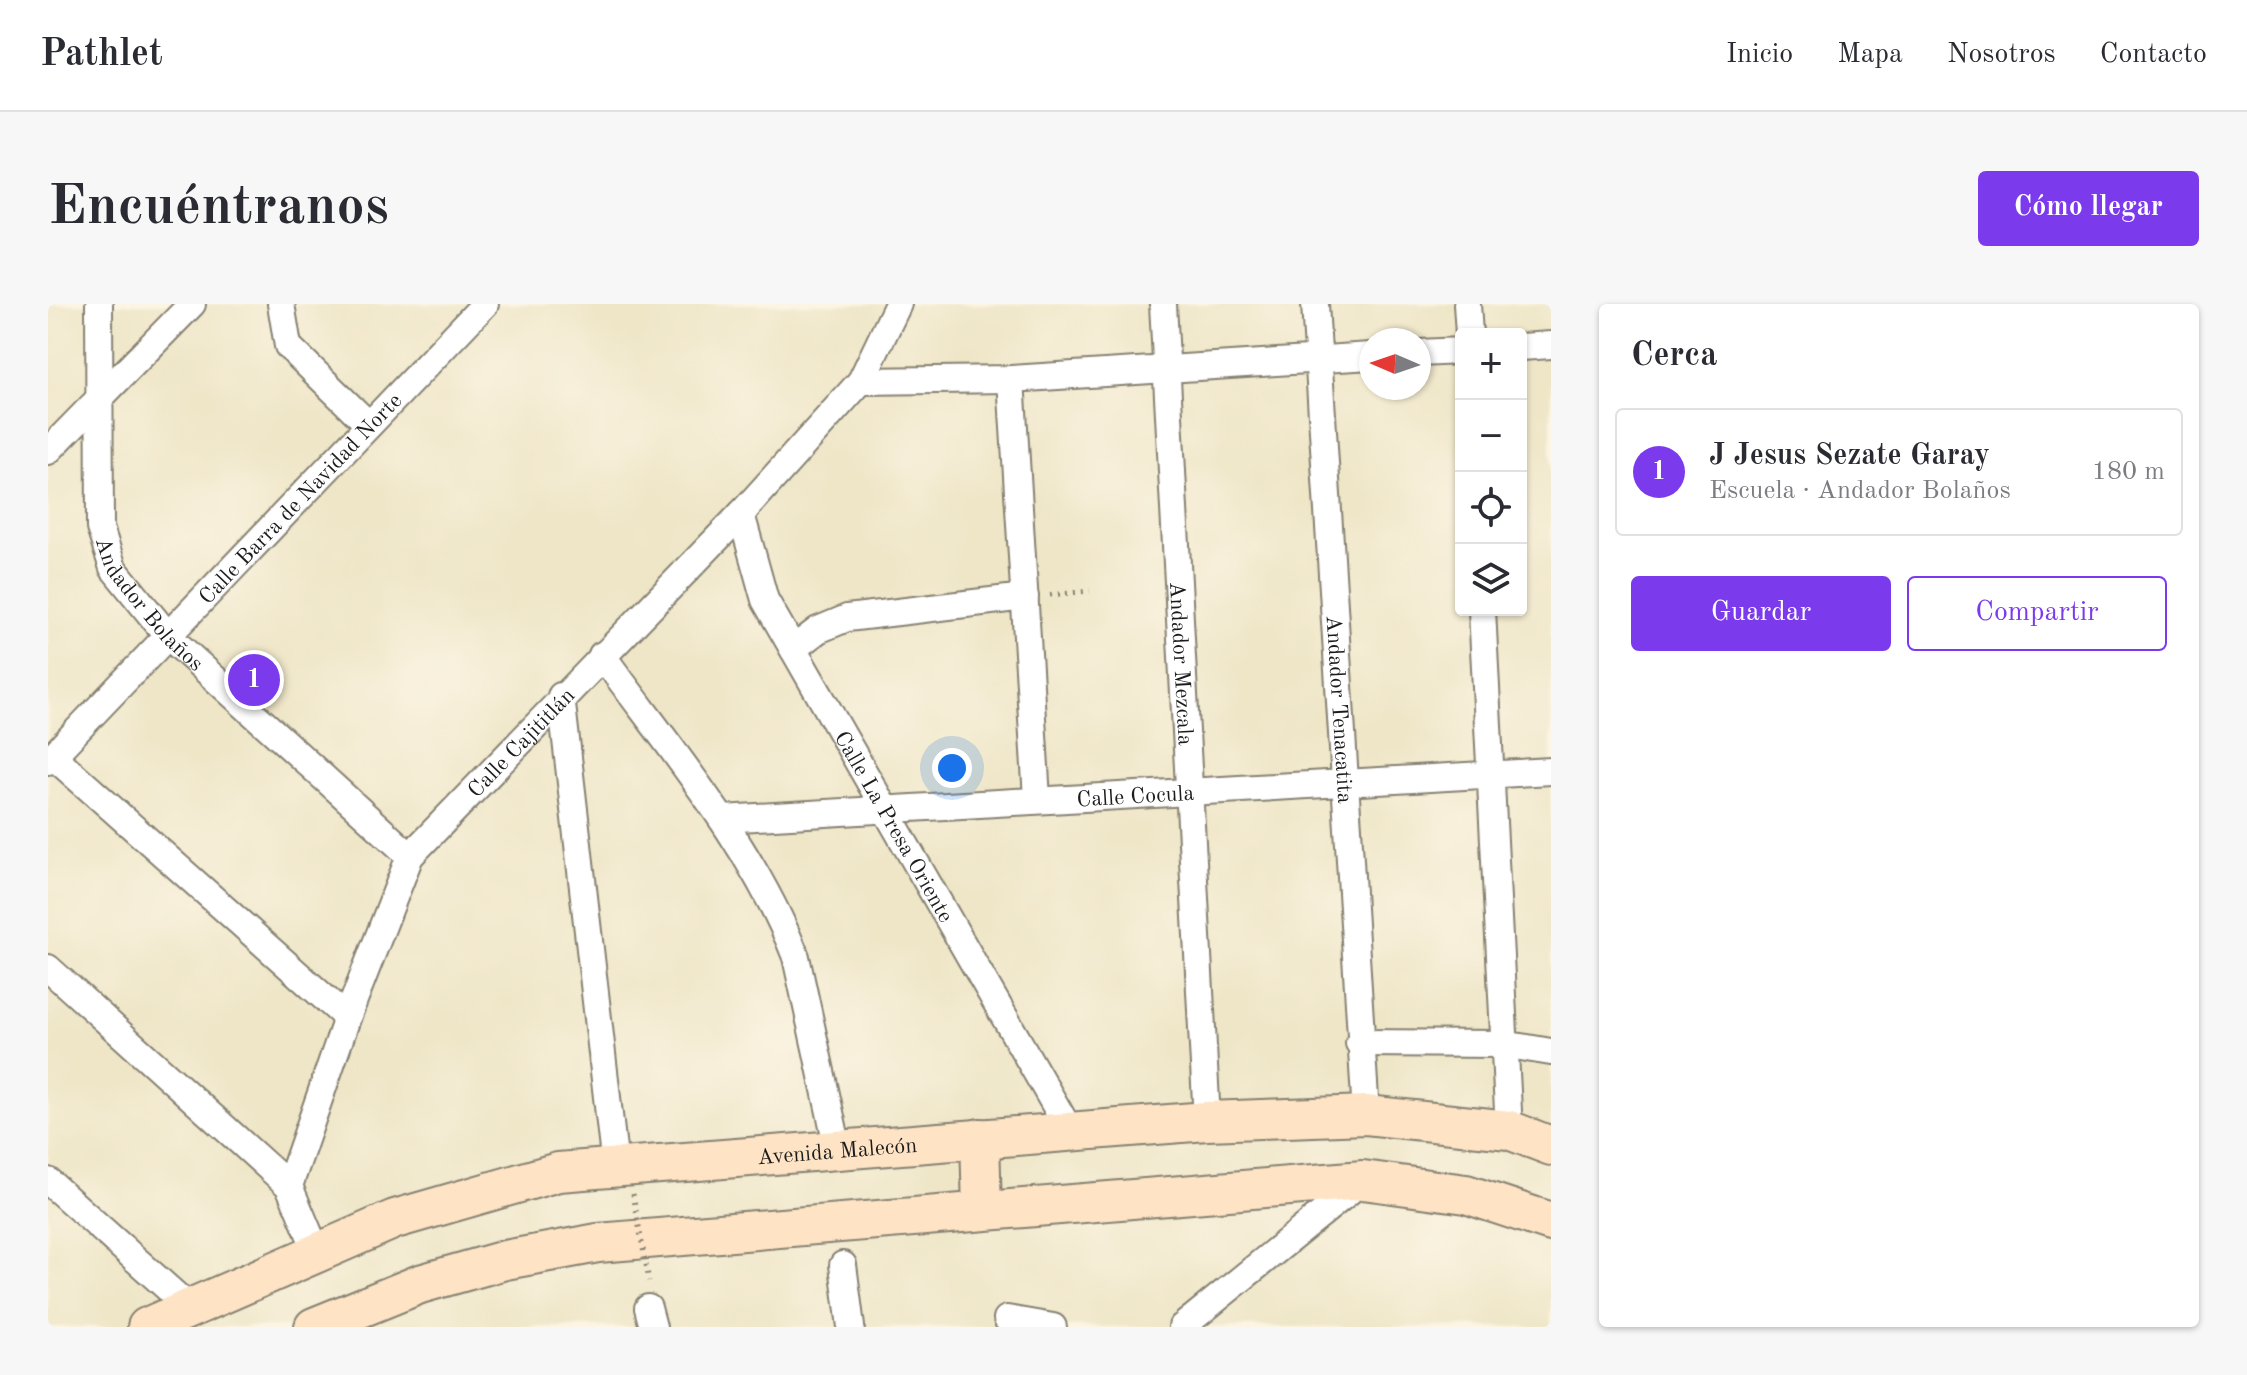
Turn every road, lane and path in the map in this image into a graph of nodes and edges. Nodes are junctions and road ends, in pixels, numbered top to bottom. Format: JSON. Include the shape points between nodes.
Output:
{"nodes":[{"id":1,"x":99,"y":304,"type":"edge"},
{"id":2,"x":192,"y":304,"type":"edge"},
{"id":3,"x":281,"y":304,"type":"edge"},
{"id":4,"x":485,"y":304,"type":"edge"},
{"id":5,"x":898,"y":304,"type":"edge"},
{"id":6,"x":1163,"y":304,"type":"edge"},
{"id":7,"x":1315,"y":304,"type":"edge"},
{"id":8,"x":1467,"y":304,"type":"edge"},
{"id":9,"x":1469,"y":328,"type":"edge"},
{"id":10,"x":1551,"y":345,"type":"edge"},
{"id":11,"x":1527,"y":347,"type":"edge"},
{"id":12,"x":1455,"y":351,"type":"edge"},
{"id":13,"x":1431,"y":352,"type":"edge"},
{"id":14,"x":1359,"y":357,"type":"edge"},
{"id":15,"x":1319,"y":360,"type":"junction"},
{"id":16,"x":1167,"y":369,"type":"junction"},
{"id":17,"x":1011,"y":379,"type":"junction"},
{"id":18,"x":861,"y":381,"type":"junction"},
{"id":19,"x":98,"y":400,"type":"junction"},
{"id":20,"x":369,"y":425,"type":"junction"},
{"id":21,"x":48,"y":451,"type":"edge"},
{"id":22,"x":741,"y":514,"type":"junction"},
{"id":23,"x":1090,"y":591,"type":"dead end"},
{"id":24,"x":1025,"y":597,"type":"junction"},
{"id":25,"x":1482,"y":616,"type":"edge"},
{"id":26,"x":168,"y":636,"type":"junction"},
{"id":27,"x":793,"y":649,"type":"junction"},
{"id":28,"x":602,"y":655,"type":"junction"},
{"id":29,"x":561,"y":696,"type":"junction"},
{"id":30,"x":50,"y":759,"type":"edge"},
{"id":31,"x":1551,"y":771,"type":"edge"},
{"id":32,"x":1491,"y":774,"type":"junction"},
{"id":33,"x":1345,"y":782,"type":"junction"},
{"id":34,"x":1190,"y":791,"type":"junction"},
{"id":35,"x":1037,"y":799,"type":"junction"},
{"id":36,"x":885,"y":808,"type":"junction"},
{"id":37,"x":722,"y":819,"type":"junction"},
{"id":38,"x":410,"y":856,"type":"junction"},
{"id":39,"x":48,"y":968,"type":"edge"},
{"id":40,"x":347,"y":1018,"type":"junction"},
{"id":41,"x":1359,"y":1043,"type":"junction"},
{"id":42,"x":1503,"y":1044,"type":"junction"},
{"id":43,"x":1551,"y":1052,"type":"edge"},
{"id":44,"x":1366,"y":1115,"type":"junction"},
{"id":45,"x":1207,"y":1121,"type":"junction"},
{"id":46,"x":1509,"y":1130,"type":"junction"},
{"id":47,"x":1070,"y":1131,"type":"junction"},
{"id":48,"x":980,"y":1138,"type":"junction"},
{"id":49,"x":1551,"y":1146,"type":"edge"},
{"id":50,"x":838,"y":1149,"type":"junction"},
{"id":51,"x":1363,"y":1180,"type":"junction"},
{"id":52,"x":48,"y":1181,"type":"edge"},
{"id":53,"x":624,"y":1181,"type":"junction"},
{"id":54,"x":289,"y":1186,"type":"junction"},
{"id":55,"x":982,"y":1211,"type":"junction"},
{"id":56,"x":1551,"y":1222,"type":"edge"},
{"id":57,"x":317,"y":1252,"type":"junction"},
{"id":58,"x":843,"y":1265,"type":"dead end"},
{"id":59,"x":649,"y":1281,"type":"dead end"},
{"id":60,"x":190,"y":1308,"type":"junction"},
{"id":61,"x":1007,"y":1319,"type":"dead end"},
{"id":62,"x":147,"y":1327,"type":"edge"},
{"id":63,"x":314,"y":1327,"type":"edge"},
{"id":64,"x":851,"y":1327,"type":"edge"},
{"id":65,"x":1053,"y":1327,"type":"edge"},
{"id":66,"x":1182,"y":1327,"type":"edge"}],
"edges":[{"from":1,"to":19,"type":"street","name":"Andador Bolaños"},
{"from":2,"to":19,"type":"street"},
{"from":3,"to":20,"type":"street","via":[[288,346]]},
{"from":4,"to":20,"type":"street","name":"Calle Barra de Navidad Norte"},
{"from":5,"to":18,"type":"street","name":"Calle Cajititlán"},
{"from":6,"to":16,"type":"street","name":"Andador Mezcala"},
{"from":7,"to":15,"type":"street","name":"Andador Tenacatita"},
{"from":8,"to":9,"type":"street"},
{"from":10,"to":11,"type":"street"},
{"from":12,"to":13,"type":"street"},
{"from":14,"to":15,"type":"street"},
{"from":15,"to":16,"type":"street"},
{"from":15,"to":33,"type":"street","name":"Andador Tenacatita"},
{"from":16,"to":17,"type":"street"},
{"from":16,"to":34,"type":"street","name":"Andador Mezcala"},
{"from":17,"to":18,"type":"street"},
{"from":17,"to":24,"type":"street"},
{"from":18,"to":22,"type":"street","name":"Calle Cajititlán"},
{"from":19,"to":21,"type":"street"},
{"from":19,"to":26,"type":"street","name":"Andador Bolaños","via":[[105,550],[113,568]]},
{"from":20,"to":26,"type":"street","name":"Calle Barra de Navidad Norte"},
{"from":22,"to":27,"type":"street","name":"Calle La Presa Oriente","via":[[765,600]]},
{"from":22,"to":28,"type":"street","name":"Calle Cajititlán"},
{"from":23,"to":24,"type":"path"},
{"from":24,"to":27,"type":"street","via":[[847,618],[818,630]]},
{"from":24,"to":35,"type":"street"},
{"from":25,"to":32,"type":"street"},
{"from":26,"to":30,"type":"street","name":"Calle Barra de Navidad Norte"},
{"from":26,"to":38,"type":"street","name":"Andador Bolaños"},
{"from":27,"to":36,"type":"street","name":"Calle La Presa Oriente"},
{"from":28,"to":29,"type":"street","name":"Calle Cajititlán"},
{"from":28,"to":37,"type":"street"},
{"from":29,"to":38,"type":"street","name":"Calle Cajititlán"},
{"from":29,"to":53,"type":"street"},
{"from":30,"to":40,"type":"street"},
{"from":31,"to":32,"type":"street","name":"Calle Cocula"},
{"from":32,"to":33,"type":"street","name":"Calle Cocula"},
{"from":32,"to":42,"type":"street"},
{"from":33,"to":34,"type":"street","name":"Calle Cocula"},
{"from":33,"to":41,"type":"street","name":"Andador Tenacatita"},
{"from":34,"to":35,"type":"street","name":"Calle Cocula"},
{"from":34,"to":45,"type":"street","name":"Andador Mezcala"},
{"from":35,"to":36,"type":"street","name":"Calle Cocula"},
{"from":36,"to":37,"type":"street","name":"Calle Cocula"},
{"from":36,"to":47,"type":"street","name":"Calle La Presa Oriente"},
{"from":37,"to":50,"type":"street","via":[[796,957]]},
{"from":38,"to":40,"type":"street","name":"Calle Cajititlán"},
{"from":39,"to":54,"type":"street"},
{"from":40,"to":54,"type":"street","name":"Calle Cajititlán"},
{"from":41,"to":42,"type":"street"},
{"from":41,"to":44,"type":"street","name":"Andador Tenacatita"},
{"from":42,"to":43,"type":"street"},
{"from":42,"to":46,"type":"street"},
{"from":44,"to":45,"type":"main road","name":"Avenida Malecón"},
{"from":44,"to":46,"type":"main road","name":"Avenida Malecón"},
{"from":45,"to":47,"type":"main road","name":"Avenida Malecón"},
{"from":46,"to":49,"type":"main road","name":"Avenida Malecón"},
{"from":47,"to":48,"type":"main road","name":"Avenida Malecón"},
{"from":48,"to":50,"type":"main road","name":"Avenida Malecón"},
{"from":48,"to":55,"type":"main road"},
{"from":50,"to":53,"type":"main road","name":"Avenida Malecón"},
{"from":51,"to":55,"type":"main road"},
{"from":51,"to":56,"type":"main road","via":[[1466,1194]]},
{"from":51,"to":66,"type":"street"},
{"from":52,"to":60,"type":"street"},
{"from":53,"to":57,"type":"main road","name":"Avenida Malecón","via":[[558,1172],[395,1219]]},
{"from":53,"to":59,"type":"path","bridge":true},
{"from":54,"to":57,"type":"street"},
{"from":55,"to":63,"type":"main road","via":[[582,1246],[420,1284]]},
{"from":57,"to":60,"type":"main road","name":"Avenida Malecón"},
{"from":58,"to":64,"type":"street"},
{"from":60,"to":62,"type":"main road","name":"Avenida Malecón"},
{"from":61,"to":65,"type":"street"}]}
